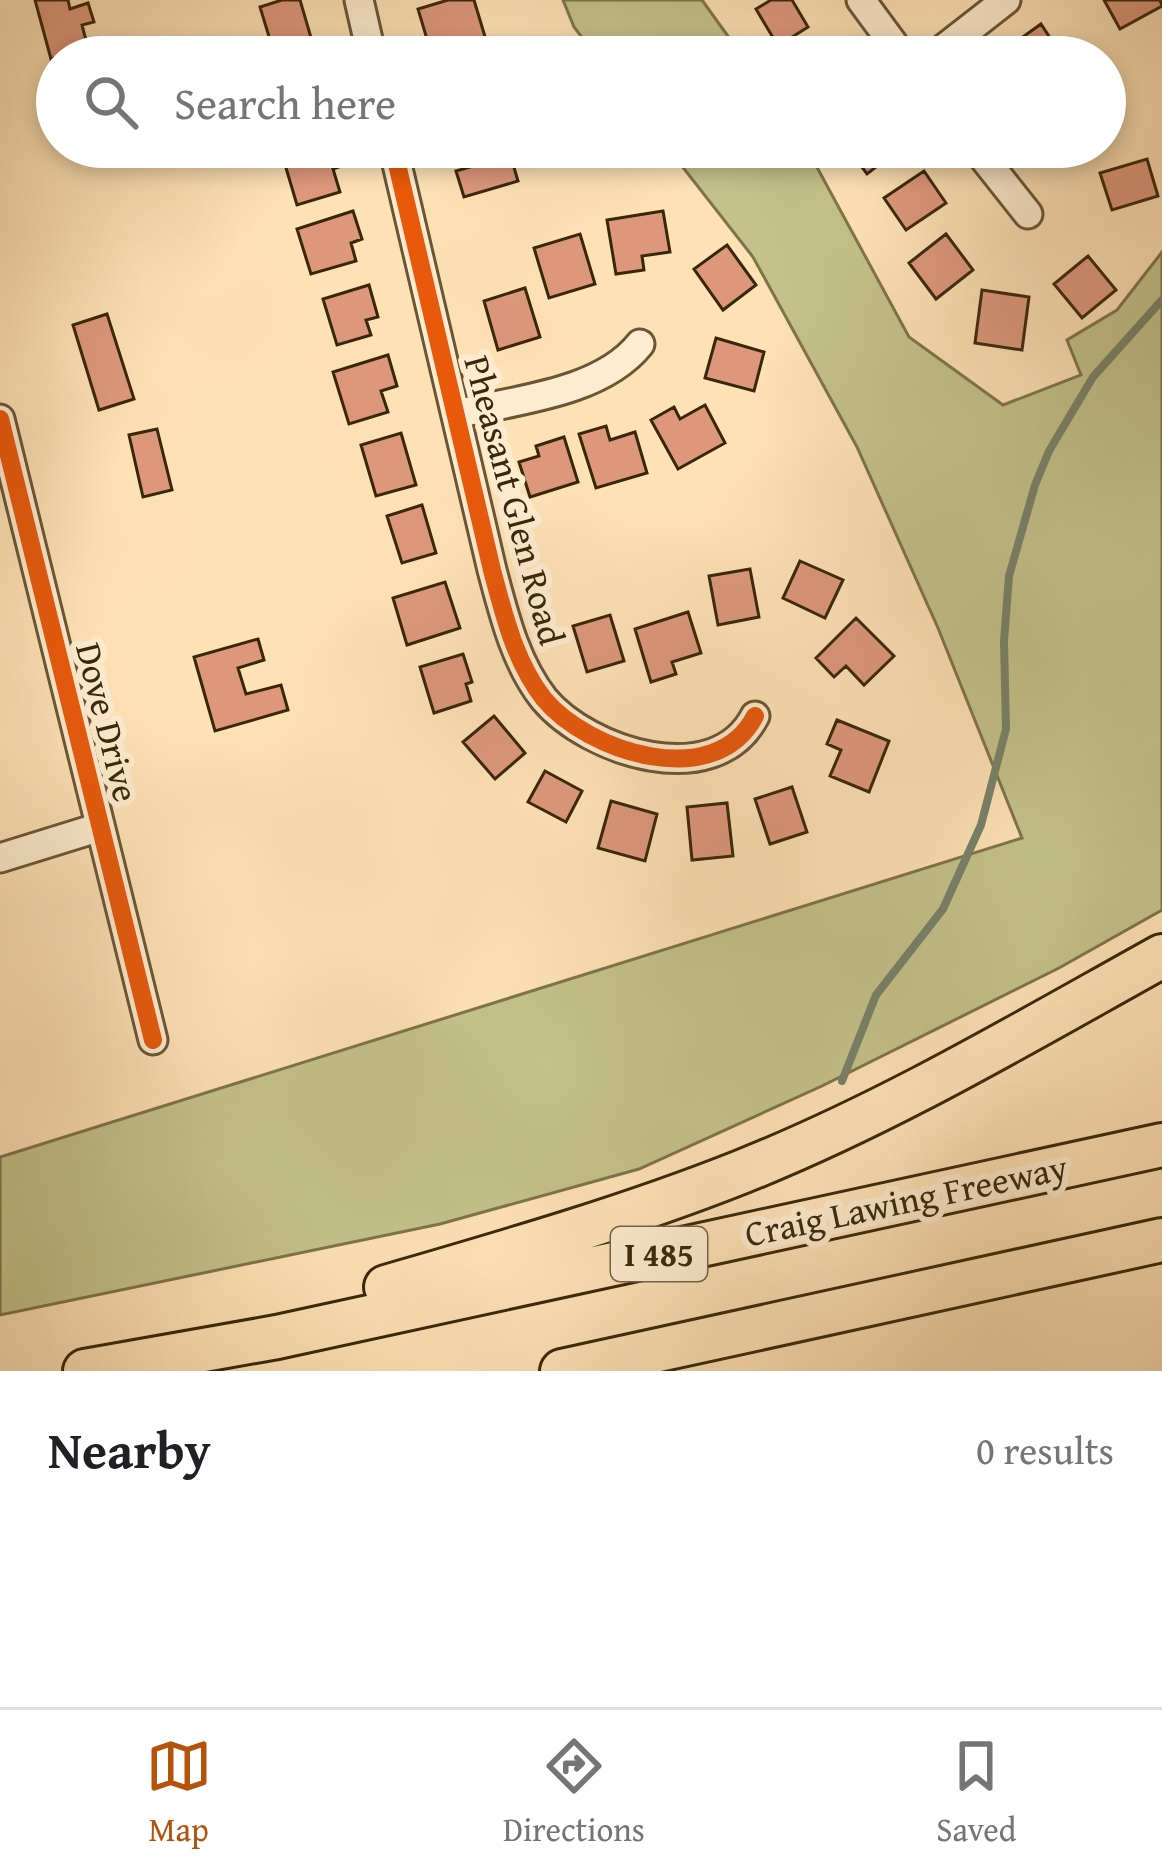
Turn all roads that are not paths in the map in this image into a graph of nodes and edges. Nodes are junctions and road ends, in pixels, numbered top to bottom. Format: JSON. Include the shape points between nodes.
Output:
{"nodes":[{"id":1,"x":359,"y":0,"type":"edge"},
{"id":2,"x":861,"y":0,"type":"edge"},
{"id":3,"x":1006,"y":0,"type":"edge"},
{"id":4,"x":367,"y":36,"type":"edge"},
{"id":5,"x":888,"y":36,"type":"edge"},
{"id":6,"x":960,"y":36,"type":"edge"},
{"id":7,"x":398,"y":168,"type":"edge"},
{"id":8,"x":992,"y":168,"type":"edge"},
{"id":9,"x":1028,"y":214,"type":"dead end"},
{"id":10,"x":640,"y":344,"type":"dead end"},
{"id":11,"x":456,"y":414,"type":"junction"},
{"id":12,"x":0,"y":419,"type":"edge"},
{"id":13,"x":754,"y":716,"type":"dead end"},
{"id":14,"x":100,"y":826,"type":"junction"},
{"id":15,"x":0,"y":858,"type":"edge"},
{"id":16,"x":1162,"y":956,"type":"edge"},
{"id":17,"x":153,"y":1040,"type":"dead end"},
{"id":18,"x":1162,"y":1145,"type":"edge"},
{"id":19,"x":1162,"y":1240,"type":"edge"},
{"id":20,"x":155,"y":1356,"type":"junction"},
{"id":21,"x":85,"y":1371,"type":"edge"},
{"id":22,"x":562,"y":1371,"type":"edge"}],
"edges":[{"from":1,"to":4,"type":"street"},
{"from":2,"to":5,"type":"street"},
{"from":3,"to":6,"type":"street"},
{"from":7,"to":11,"type":"street","name":"Pheasant Glen Road"},
{"from":8,"to":9,"type":"street"},
{"from":10,"to":11,"type":"street","via":[[600,379]]},
{"from":11,"to":13,"type":"street","name":"Pheasant Glen Road","via":[[508,630],[546,701],[607,743],[670,758],[722,749],[746,734]]},
{"from":12,"to":14,"type":"street","name":"Dove Drive"},
{"from":14,"to":15,"type":"street"},
{"from":14,"to":17,"type":"street","name":"Dove Drive"},
{"from":16,"to":20,"type":"highway","via":[[952,1072],[745,1171],[589,1228]]},
{"from":18,"to":20,"type":"highway","name":"Craig Lawing Freeway","number":"I 485","via":[[277,1337]]},
{"from":19,"to":22,"type":"highway"},
{"from":20,"to":21,"type":"highway","name":"Craig Lawing Freeway","number":"I 485"}]}
